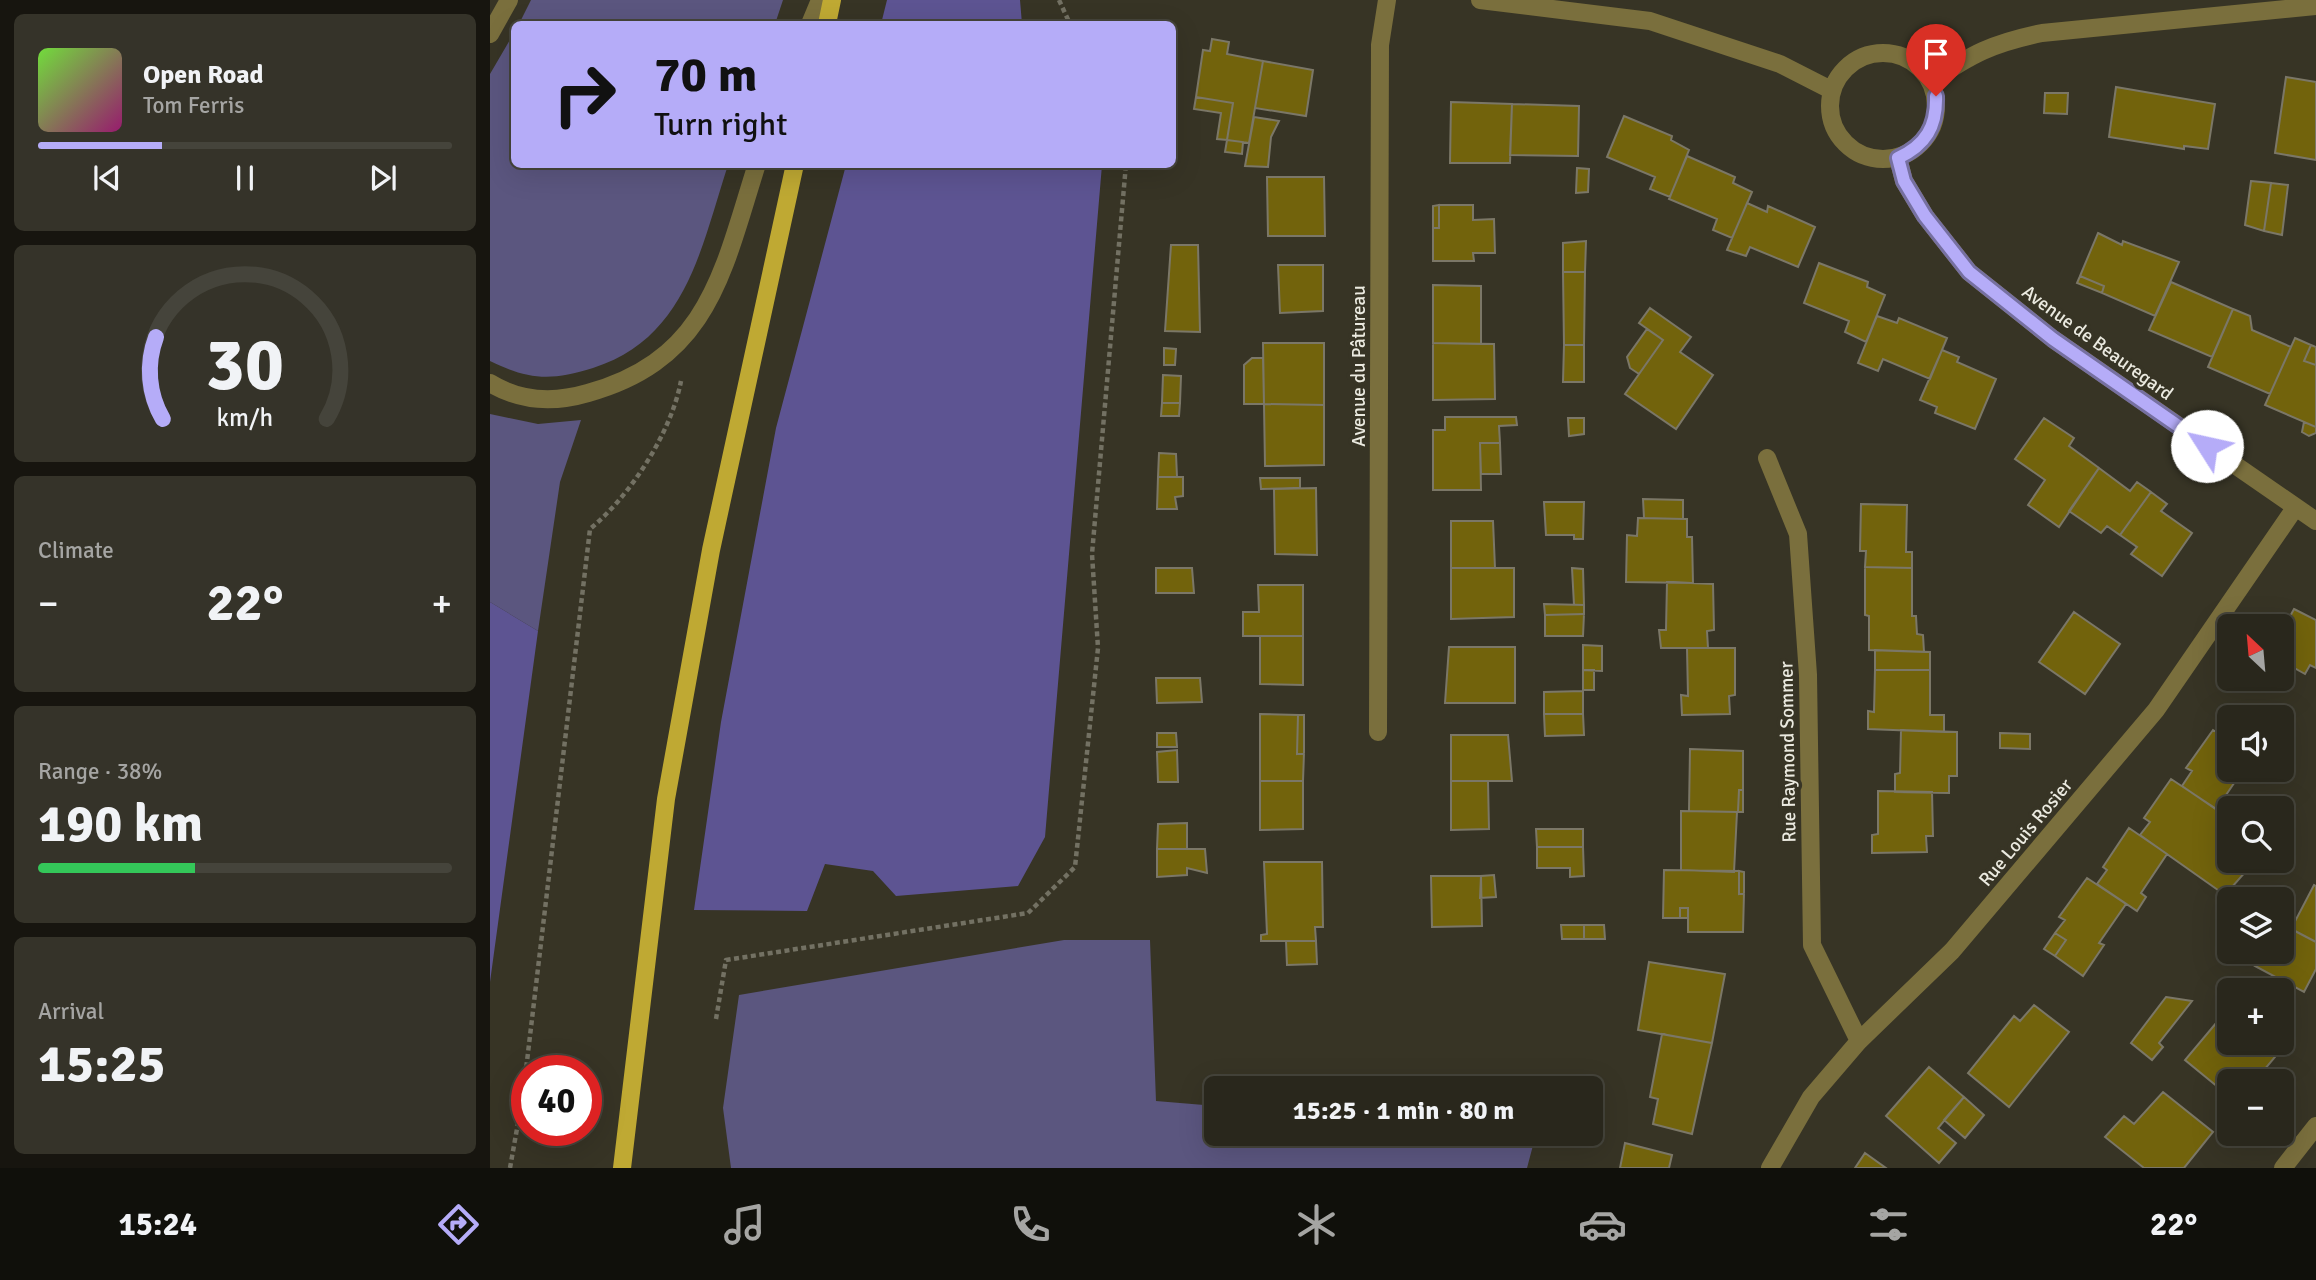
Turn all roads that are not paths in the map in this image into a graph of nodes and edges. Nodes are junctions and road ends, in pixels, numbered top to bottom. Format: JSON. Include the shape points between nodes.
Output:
{"nodes":[{"id":1,"x":509,"y":0,"type":"edge"},
{"id":2,"x":820,"y":0,"type":"edge"},
{"id":3,"x":832,"y":0,"type":"edge"},
{"id":4,"x":1387,"y":0,"type":"edge"},
{"id":5,"x":1480,"y":0,"type":"edge"},
{"id":6,"x":2165,"y":0,"type":"edge"},
{"id":7,"x":1516,"y":3,"type":"edge"},
{"id":8,"x":2316,"y":6,"type":"edge"},
{"id":9,"x":2165,"y":18,"type":"junction"},
{"id":10,"x":811,"y":21,"type":"edge"},
{"id":11,"x":828,"y":21,"type":"edge"},
{"id":12,"x":490,"y":34,"type":"edge"},
{"id":13,"x":1931,"y":82,"type":"junction"},
{"id":14,"x":1831,"y":90,"type":"junction"},
{"id":15,"x":1898,"y":158,"type":"junction"},
{"id":16,"x":756,"y":168,"type":"edge"},
{"id":17,"x":793,"y":168,"type":"edge"},
{"id":18,"x":490,"y":383,"type":"edge"},
{"id":19,"x":1767,"y":458,"type":"dead end"},
{"id":20,"x":2295,"y":508,"type":"junction"},
{"id":21,"x":2316,"y":521,"type":"edge"},
{"id":22,"x":1378,"y":732,"type":"dead end"},
{"id":23,"x":1859,"y":1041,"type":"junction"},
{"id":24,"x":2316,"y":1126,"type":"edge"},
{"id":25,"x":622,"y":1168,"type":"edge"},
{"id":26,"x":1770,"y":1168,"type":"edge"},
{"id":27,"x":2283,"y":1168,"type":"edge"}],
"edges":[{"from":1,"to":12,"type":"street"},
{"from":2,"to":10,"type":"street"},
{"from":3,"to":11,"type":"main road"},
{"from":4,"to":22,"type":"street","name":"Avenue du Pâtureau","via":[[1380,45]]},
{"from":5,"to":7,"type":"street"},
{"from":6,"to":9,"type":"street"},
{"from":7,"to":14,"type":"street","via":[[1650,21],[1780,64]]},
{"from":8,"to":9,"type":"street"},
{"from":9,"to":13,"type":"street","via":[[2006,40],[1971,54]]},
{"from":13,"to":14,"type":"street","via":[[1909,59],[1878,52],[1849,64]]},
{"from":13,"to":15,"type":"street","via":[[1936,96],[1933,127],[1912,151]]},
{"from":14,"to":15,"type":"street","via":[[1833,128],[1844,144],[1879,160]]},
{"from":15,"to":20,"type":"street","name":"Avenue de Beauregard","via":[[1904,181],[1925,216],[1969,272],[2053,339]]},
{"from":16,"to":18,"type":"street","via":[[722,274],[698,320],[670,352],[608,388],[576,397],[520,397]]},
{"from":17,"to":25,"type":"main road","via":[[714,536],[666,799]]},
{"from":19,"to":23,"type":"street","name":"Rue Raymond Sommer","via":[[1798,534],[1808,675],[1812,945]]},
{"from":20,"to":21,"type":"street","name":"Avenue de Beauregard"},
{"from":20,"to":23,"type":"street","name":"Rue Louis Rosier","via":[[2156,710],[1952,951]]},
{"from":23,"to":26,"type":"street","name":"Rue Louis Rosier","via":[[1811,1097]]},
{"from":24,"to":27,"type":"street"}]}
